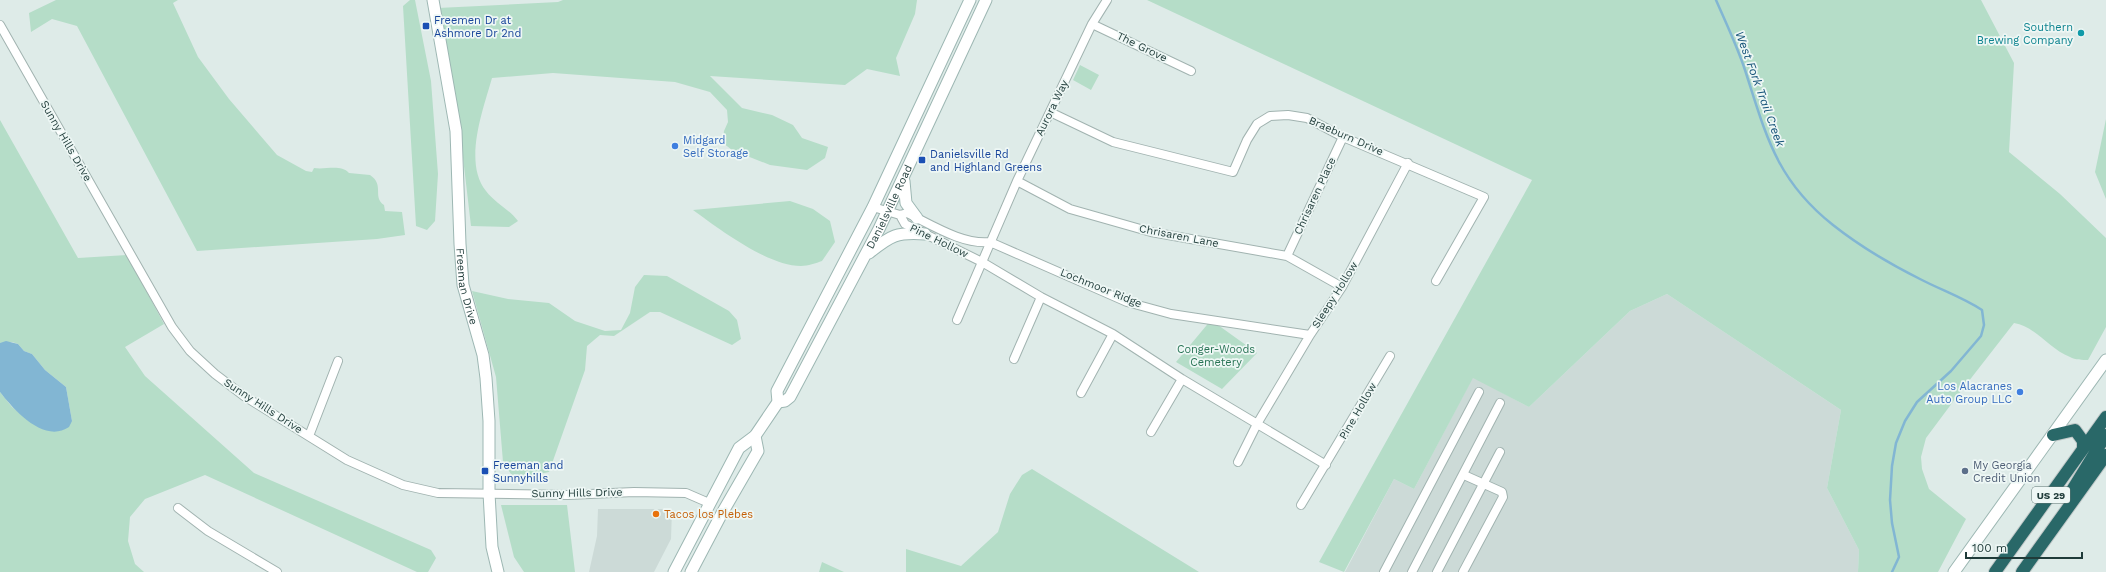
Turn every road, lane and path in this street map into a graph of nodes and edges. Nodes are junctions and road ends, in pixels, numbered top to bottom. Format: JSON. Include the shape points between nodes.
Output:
{"nodes":[{"id":1,"x":433,"y":0,"type":"edge"},
{"id":2,"x":970,"y":0,"type":"edge"},
{"id":3,"x":986,"y":0,"type":"edge"},
{"id":4,"x":1107,"y":0,"type":"edge"},
{"id":5,"x":1092,"y":24,"type":"junction"},
{"id":6,"x":0,"y":25,"type":"edge"},
{"id":7,"x":1191,"y":71,"type":"dead end"},
{"id":8,"x":1050,"y":112,"type":"junction"},
{"id":9,"x":1343,"y":137,"type":"junction"},
{"id":10,"x":1408,"y":163,"type":"junction"},
{"id":11,"x":904,"y":177,"type":"junction"},
{"id":12,"x":1017,"y":181,"type":"junction"},
{"id":13,"x":872,"y":207,"type":"junction"},
{"id":14,"x":888,"y":212,"type":"junction"},
{"id":15,"x":900,"y":215,"type":"junction"},
{"id":16,"x":917,"y":218,"type":"junction"},
{"id":17,"x":925,"y":234,"type":"junction"},
{"id":18,"x":990,"y":242,"type":"junction"},
{"id":19,"x":1288,"y":256,"type":"junction"},
{"id":20,"x":864,"y":258,"type":"junction"},
{"id":21,"x":982,"y":262,"type":"junction"},
{"id":22,"x":1436,"y":281,"type":"dead end"},
{"id":23,"x":1342,"y":287,"type":"junction"},
{"id":24,"x":1041,"y":297,"type":"junction"},
{"id":25,"x":957,"y":320,"type":"dead end"},
{"id":26,"x":1113,"y":334,"type":"junction"},
{"id":27,"x":1310,"y":335,"type":"junction"},
{"id":28,"x":1390,"y":356,"type":"dead end"},
{"id":29,"x":1014,"y":359,"type":"dead end"},
{"id":30,"x":2106,"y":360,"type":"edge"},
{"id":31,"x":338,"y":362,"type":"dead end"},
{"id":32,"x":1182,"y":379,"type":"junction"},
{"id":33,"x":1479,"y":392,"type":"dead end"},
{"id":34,"x":1081,"y":393,"type":"dead end"},
{"id":35,"x":778,"y":402,"type":"junction"},
{"id":36,"x":1500,"y":403,"type":"dead end"},
{"id":37,"x":2106,"y":417,"type":"edge"},
{"id":38,"x":1257,"y":424,"type":"junction"},
{"id":39,"x":1151,"y":432,"type":"dead end"},
{"id":40,"x":2053,"y":435,"type":"junction"},
{"id":41,"x":2106,"y":435,"type":"edge"},
{"id":42,"x":309,"y":436,"type":"junction"},
{"id":43,"x":755,"y":436,"type":"junction"},
{"id":44,"x":2083,"y":449,"type":"junction"},
{"id":45,"x":1500,"y":452,"type":"dead end"},
{"id":46,"x":2106,"y":455,"type":"edge"},
{"id":47,"x":1238,"y":462,"type":"dead end"},
{"id":48,"x":1326,"y":465,"type":"junction"},
{"id":49,"x":1464,"y":475,"type":"junction"},
{"id":50,"x":1484,"y":483,"type":"junction"},
{"id":51,"x":489,"y":493,"type":"junction"},
{"id":52,"x":709,"y":503,"type":"junction"},
{"id":53,"x":1301,"y":505,"type":"dead end"},
{"id":54,"x":178,"y":508,"type":"dead end"},
{"id":55,"x":2056,"y":525,"type":"junction"},
{"id":56,"x":277,"y":572,"type":"edge"},
{"id":57,"x":498,"y":572,"type":"edge"},
{"id":58,"x":674,"y":572,"type":"edge"},
{"id":59,"x":691,"y":572,"type":"edge"},
{"id":60,"x":1384,"y":572,"type":"edge"},
{"id":61,"x":1412,"y":572,"type":"edge"},
{"id":62,"x":1437,"y":572,"type":"edge"},
{"id":63,"x":1463,"y":572,"type":"edge"},
{"id":64,"x":1954,"y":572,"type":"edge"},
{"id":65,"x":1995,"y":572,"type":"edge"},
{"id":66,"x":2022,"y":572,"type":"edge"}],
"edges":[{"from":1,"to":51,"type":"main road","name":"Freeman Drive","via":[[456,131],[463,285],[483,355],[486,378]]},
{"from":2,"to":13,"type":"main road","name":"Danielsville Road"},
{"from":3,"to":11,"type":"main road","name":"Danielsville Road"},
{"from":4,"to":5,"type":"street","name":"Aurora Way"},
{"from":5,"to":7,"type":"street","name":"The Grove"},
{"from":5,"to":8,"type":"street","name":"Aurora Way"},
{"from":6,"to":42,"type":"street","name":"Sunny Hills Drive","via":[[172,327],[190,351],[244,396]]},
{"from":8,"to":9,"type":"street","name":"Braeburn Drive","via":[[1113,142],[1233,172],[1257,124],[1270,116],[1307,118]]},
{"from":8,"to":12,"type":"street","name":"Aurora Way"},
{"from":9,"to":10,"type":"street","name":"Braeburn Drive"},
{"from":9,"to":19,"type":"street","name":"Chrisaren Place"},
{"from":10,"to":22,"type":"street","name":"Braeburn Drive","via":[[1484,197]]},
{"from":10,"to":23,"type":"street","name":"Sleepy Hollow"},
{"from":11,"to":14,"type":"main road","name":"Danielsville Road"},
{"from":11,"to":16,"type":"main road","via":[[906,203]]},
{"from":12,"to":18,"type":"street","name":"Aurora Way"},
{"from":12,"to":19,"type":"street","name":"Chrisaren Lane","via":[[1070,209],[1151,232]]},
{"from":13,"to":14,"type":"street"},
{"from":13,"to":35,"type":"main road","name":"Danielsville Road","via":[[777,391]]},
{"from":14,"to":15,"type":"street"},
{"from":14,"to":20,"type":"main road","name":"Danielsville Road"},
{"from":15,"to":16,"type":"street","name":"Pine Hollow","via":[[907,214]]},
{"from":15,"to":17,"type":"street","name":"Pine Hollow","via":[[905,224]]},
{"from":16,"to":18,"type":"street","name":"Pine Hollow","via":[[978,243]]},
{"from":17,"to":20,"type":"main road","via":[[894,235]]},
{"from":17,"to":21,"type":"street","name":"Pine Hollow"},
{"from":18,"to":21,"type":"street","name":"Aurora Way"},
{"from":18,"to":27,"type":"street","name":"Lochmoor Ridge","via":[[1127,302],[1171,314]]},
{"from":19,"to":23,"type":"street","name":"Chrisaren Lane"},
{"from":20,"to":35,"type":"main road","name":"Danielsville Road","via":[[790,396],[785,401]]},
{"from":21,"to":24,"type":"street","name":"Pine Hollow"},
{"from":21,"to":25,"type":"street","name":"Pine Hollow"},
{"from":23,"to":27,"type":"street","name":"Sleepy Hollow"},
{"from":24,"to":26,"type":"street","name":"Pine Hollow"},
{"from":24,"to":29,"type":"street"},
{"from":26,"to":32,"type":"street","name":"Pine Hollow"},
{"from":26,"to":34,"type":"street"},
{"from":27,"to":38,"type":"street","name":"Sleepy Hollow"},
{"from":28,"to":48,"type":"street","name":"Pine Hollow"},
{"from":30,"to":40,"type":"main road"},
{"from":31,"to":42,"type":"street"},
{"from":32,"to":38,"type":"street","name":"Pine Hollow"},
{"from":32,"to":39,"type":"street"},
{"from":33,"to":60,"type":"street"},
{"from":35,"to":43,"type":"main road","name":"Danielsville Road"},
{"from":36,"to":49,"type":"street"},
{"from":37,"to":44,"type":"highway","number":"US 29"},
{"from":38,"to":47,"type":"street"},
{"from":38,"to":48,"type":"street","name":"Pine Hollow"},
{"from":40,"to":44,"type":"highway","via":[[2075,430],[2083,441]]},
{"from":40,"to":64,"type":"main road"},
{"from":41,"to":55,"type":"highway","via":[[2066,499]]},
{"from":42,"to":51,"type":"street","name":"Sunny Hills Drive","via":[[347,460],[403,485],[438,493]]},
{"from":43,"to":52,"type":"main road","name":"Danielsville Road","via":[[739,448]]},
{"from":43,"to":59,"type":"main road","via":[[758,451]]},
{"from":44,"to":65,"type":"highway","number":"US 29"},
{"from":45,"to":50,"type":"street"},
{"from":46,"to":55,"type":"highway","number":"US 29"},
{"from":48,"to":53,"type":"street","name":"Pine Hollow"},
{"from":49,"to":50,"type":"street"},
{"from":49,"to":61,"type":"street"},
{"from":50,"to":62,"type":"street"},
{"from":50,"to":63,"type":"street","via":[[1502,492],[1503,497]]},
{"from":51,"to":52,"type":"street","name":"Sunny Hills Drive","via":[[568,495],[665,492],[686,494]]},
{"from":51,"to":57,"type":"main road","name":"Freeman Drive","via":[[492,547]]},
{"from":52,"to":58,"type":"main road","name":"Danielsville Road"},
{"from":54,"to":56,"type":"street","via":[[208,531]]},
{"from":55,"to":66,"type":"highway","number":"US 29"}]}
